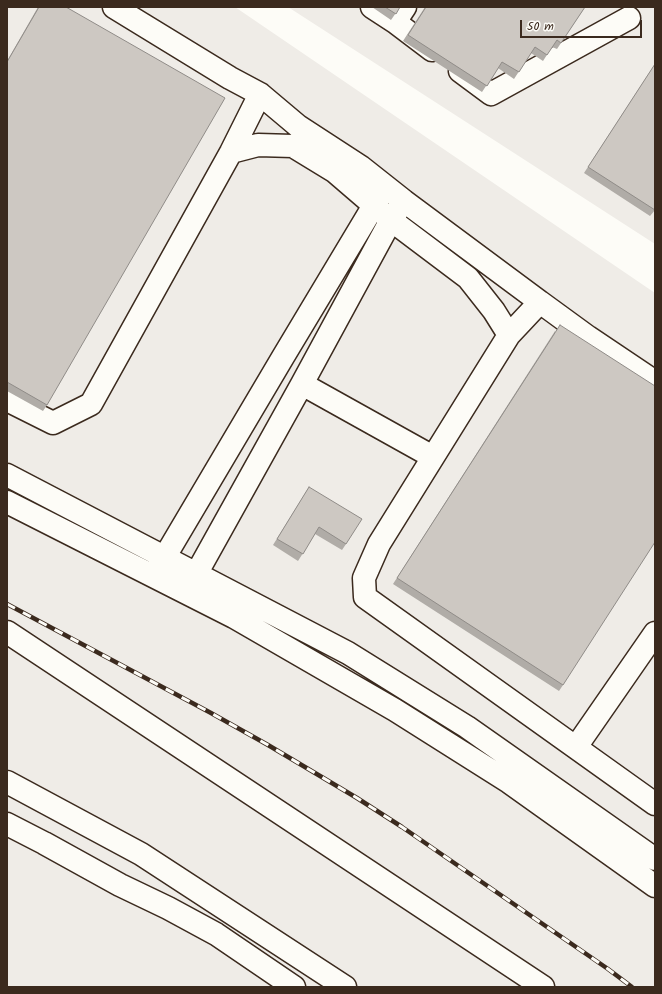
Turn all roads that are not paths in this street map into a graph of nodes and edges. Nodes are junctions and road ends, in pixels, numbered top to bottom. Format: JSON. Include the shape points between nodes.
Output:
{"nodes":[{"id":1,"x":114,"y":7,"type":"edge"},
{"id":2,"x":372,"y":7,"type":"edge"},
{"id":3,"x":400,"y":15,"type":"edge"},
{"id":4,"x":629,"y":18,"type":"dead end"},
{"id":5,"x":260,"y":94,"type":"junction"},
{"id":6,"x":231,"y":152,"type":"junction"},
{"id":7,"x":386,"y":186,"type":"junction"},
{"id":8,"x":404,"y":201,"type":"junction"},
{"id":9,"x":374,"y":204,"type":"junction"},
{"id":10,"x":391,"y":220,"type":"junction"},
{"id":11,"x":540,"y":302,"type":"junction"},
{"id":12,"x":510,"y":335,"type":"junction"},
{"id":13,"x":655,"y":382,"type":"edge"},
{"id":14,"x":302,"y":384,"type":"junction"},
{"id":15,"x":259,"y":397,"type":"junction"},
{"id":16,"x":7,"y":400,"type":"edge"},
{"id":17,"x":287,"y":411,"type":"junction"},
{"id":18,"x":235,"y":438,"type":"junction"},
{"id":19,"x":264,"y":453,"type":"junction"},
{"id":20,"x":433,"y":456,"type":"junction"},
{"id":21,"x":7,"y":475,"type":"edge"},
{"id":22,"x":7,"y":502,"type":"edge"},
{"id":23,"x":165,"y":558,"type":"junction"},
{"id":24,"x":154,"y":576,"type":"junction"},
{"id":25,"x":191,"y":583,"type":"junction"},
{"id":26,"x":7,"y":632,"type":"edge"},
{"id":27,"x":655,"y":633,"type":"edge"},
{"id":28,"x":576,"y":747,"type":"junction"},
{"id":29,"x":7,"y":782,"type":"edge"},
{"id":30,"x":655,"y":804,"type":"edge"},
{"id":31,"x":9,"y":830,"type":"edge"},
{"id":32,"x":655,"y":859,"type":"edge"},
{"id":33,"x":655,"y":886,"type":"edge"},
{"id":34,"x":294,"y":987,"type":"edge"},
{"id":35,"x":345,"y":987,"type":"edge"},
{"id":36,"x":543,"y":987,"type":"edge"}],
"edges":[{"from":1,"to":5,"type":"street"},
{"from":2,"to":3,"type":"street"},
{"from":3,"to":4,"type":"street","via":[[491,94]]},
{"from":5,"to":6,"type":"street"},
{"from":5,"to":7,"type":"street","via":[[298,126],[340,152]]},
{"from":6,"to":9,"type":"street","via":[[258,144],[293,146],[334,171]]},
{"from":6,"to":16,"type":"street","via":[[91,404],[53,423]]},
{"from":7,"to":8,"type":"street"},
{"from":7,"to":9,"type":"street"},
{"from":8,"to":10,"type":"street"},
{"from":8,"to":11,"type":"street"},
{"from":9,"to":10,"type":"street"},
{"from":9,"to":15,"type":"street"},
{"from":10,"to":12,"type":"street","via":[[468,278]]},
{"from":10,"to":14,"type":"street"},
{"from":11,"to":12,"type":"street"},
{"from":11,"to":13,"type":"street"},
{"from":12,"to":20,"type":"street"},
{"from":14,"to":17,"type":"street"},
{"from":14,"to":20,"type":"street"},
{"from":15,"to":17,"type":"street"},
{"from":15,"to":18,"type":"street"},
{"from":17,"to":19,"type":"street"},
{"from":18,"to":19,"type":"street"},
{"from":18,"to":23,"type":"street"},
{"from":19,"to":25,"type":"street"},
{"from":20,"to":28,"type":"street","via":[[379,544],[364,578],[365,597]]},
{"from":21,"to":23,"type":"street"},
{"from":22,"to":24,"type":"street"},
{"from":23,"to":24,"type":"street"},
{"from":23,"to":25,"type":"street"},
{"from":24,"to":25,"type":"street"},
{"from":25,"to":32,"type":"street","via":[[348,653],[467,727]]},
{"from":25,"to":33,"type":"street","via":[[234,617],[395,710],[509,782]]},
{"from":26,"to":36,"type":"street"},
{"from":27,"to":28,"type":"street"},
{"from":28,"to":30,"type":"street"},
{"from":29,"to":35,"type":"street","via":[[141,854]]},
{"from":31,"to":34,"type":"street","via":[[44,843],[216,934]]}]}
